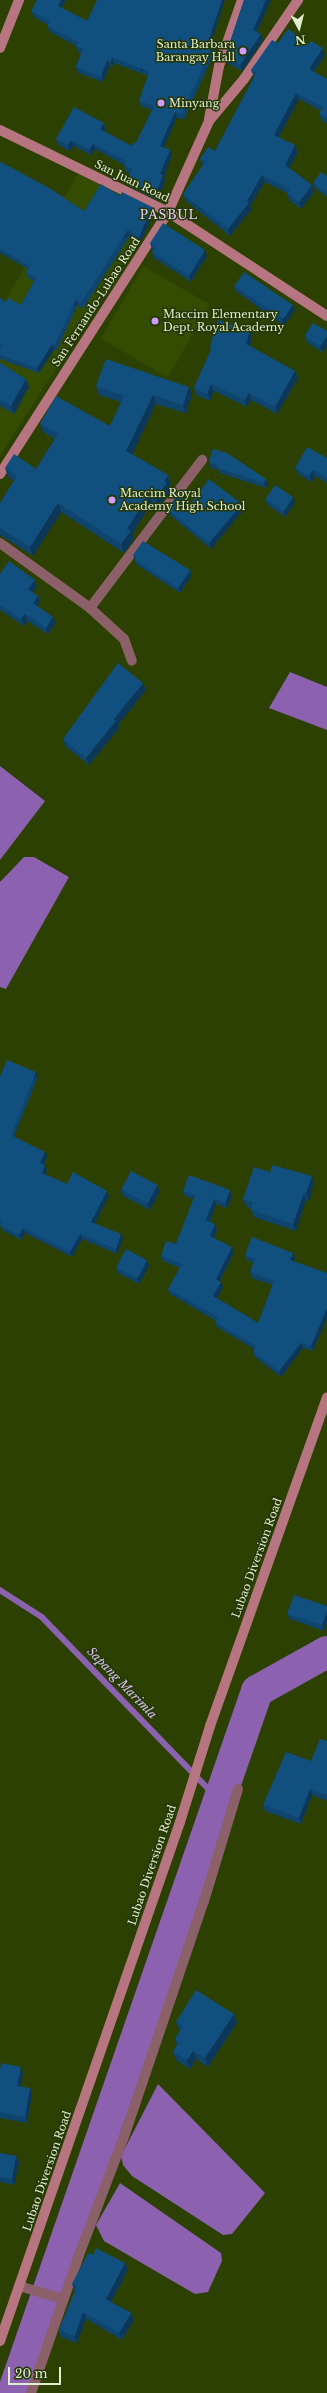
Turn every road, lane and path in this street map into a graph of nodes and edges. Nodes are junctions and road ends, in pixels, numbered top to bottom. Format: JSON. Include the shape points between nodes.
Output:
{"nodes":[{"id":1,"x":19,"y":0,"type":"edge"},
{"id":2,"x":242,"y":0,"type":"edge"},
{"id":3,"x":298,"y":0,"type":"edge"},
{"id":4,"x":0,"y":48,"type":"edge"},
{"id":5,"x":209,"y":121,"type":"junction"},
{"id":6,"x":0,"y":130,"type":"edge"},
{"id":7,"x":168,"y":212,"type":"junction"},
{"id":8,"x":327,"y":316,"type":"edge"},
{"id":9,"x":202,"y":460,"type":"dead end"},
{"id":10,"x":0,"y":474,"type":"edge"},
{"id":11,"x":0,"y":543,"type":"edge"},
{"id":12,"x":90,"y":608,"type":"junction"},
{"id":13,"x":132,"y":661,"type":"dead end"},
{"id":14,"x":327,"y":1396,"type":"edge"},
{"id":15,"x":238,"y":1789,"type":"dead end"},
{"id":16,"x":24,"y":2288,"type":"junction"},
{"id":17,"x":61,"y":2299,"type":"junction"},
{"id":18,"x":0,"y":2341,"type":"edge"},
{"id":19,"x":31,"y":2393,"type":"edge"}],
"edges":[{"from":1,"to":4,"type":"street"},
{"from":2,"to":5,"type":"street","via":[[219,66]]},
{"from":3,"to":5,"type":"street","name":"San Fernando-Lubao Road","via":[[244,79]]},
{"from":5,"to":7,"type":"street","name":"San Fernando-Lubao Road"},
{"from":6,"to":7,"type":"street","name":"San Juan Road"},
{"from":7,"to":8,"type":"street","name":"San Juan Road"},
{"from":7,"to":10,"type":"street","name":"San Fernando-Lubao Road"},
{"from":9,"to":12,"type":"street"},
{"from":11,"to":12,"type":"street"},
{"from":12,"to":13,"type":"street","via":[[124,639]]},
{"from":14,"to":16,"type":"street","name":"Lubao Diversion Road","via":[[210,1726]]},
{"from":15,"to":17,"type":"street","via":[[204,1901],[125,2134]]},
{"from":16,"to":17,"type":"street"},
{"from":16,"to":18,"type":"street","name":"Lubao Diversion Road"},
{"from":17,"to":19,"type":"street"}]}
